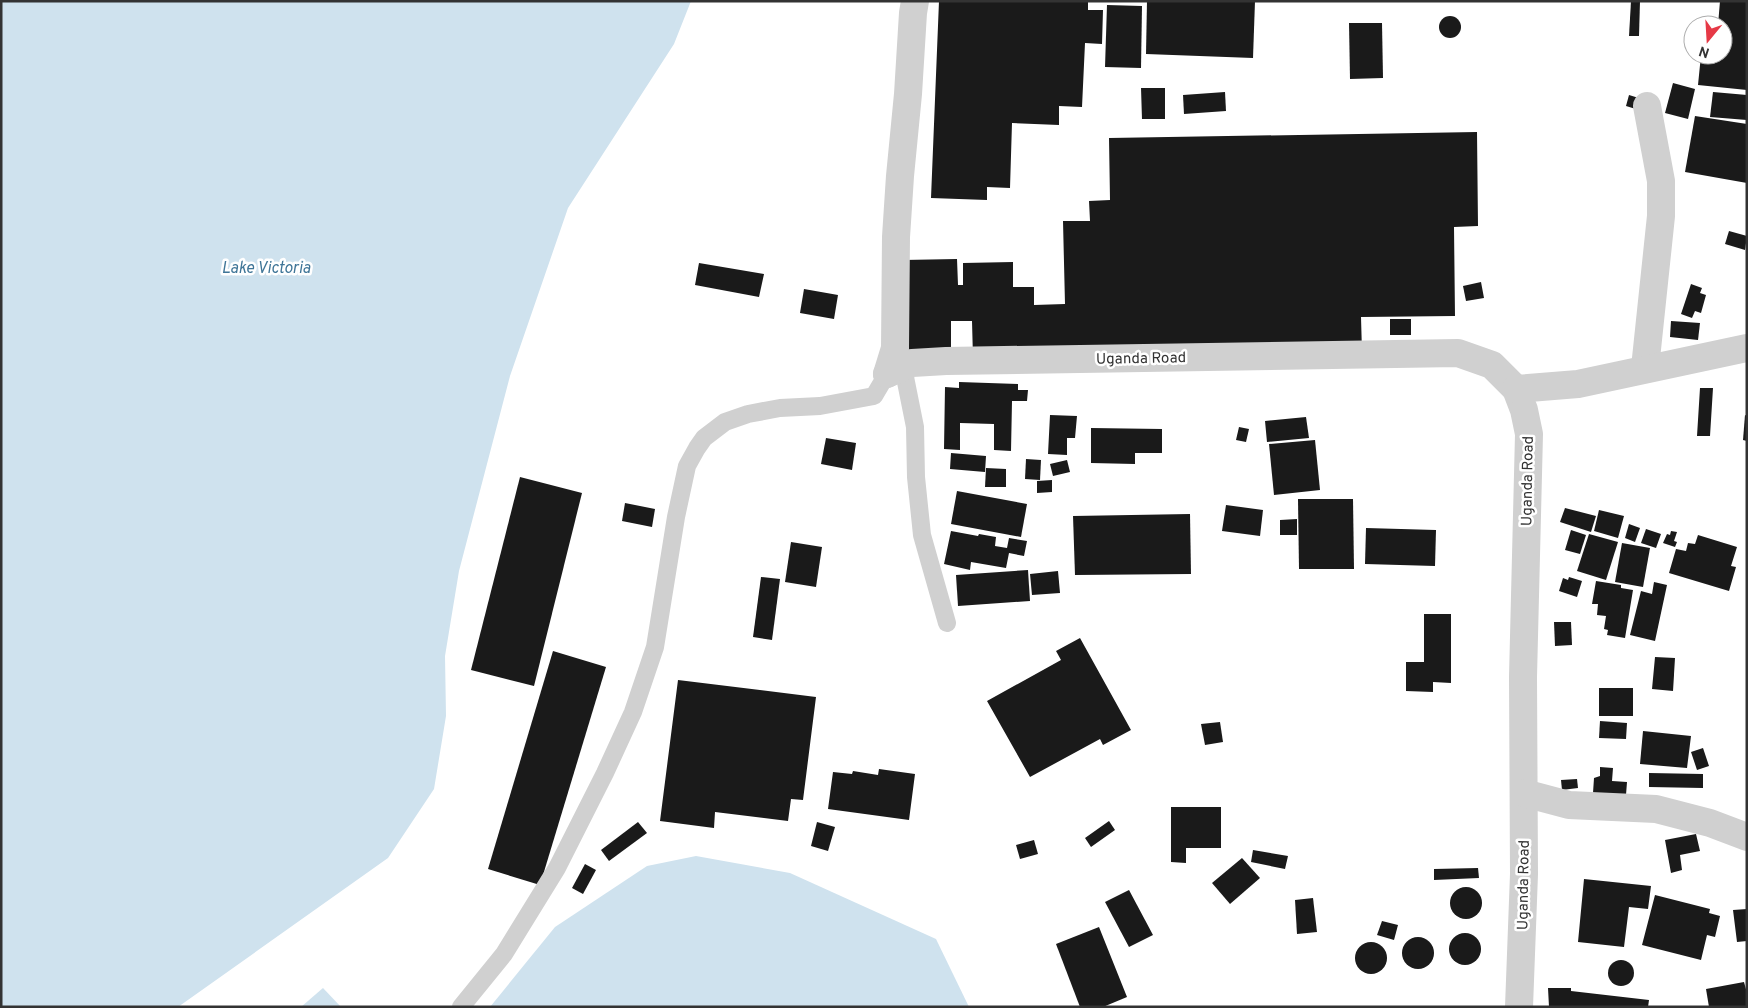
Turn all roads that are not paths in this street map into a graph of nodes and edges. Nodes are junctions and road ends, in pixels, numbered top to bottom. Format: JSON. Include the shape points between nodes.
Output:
{"nodes":[{"id":1,"x":915,"y":1,"type":"edge"},
{"id":2,"x":1647,"y":106,"type":"dead end"},
{"id":3,"x":1747,"y":348,"type":"edge"},
{"id":4,"x":1645,"y":368,"type":"junction"},
{"id":5,"x":895,"y":371,"type":"junction"},
{"id":6,"x":1516,"y":389,"type":"junction"},
{"id":7,"x":947,"y":623,"type":"dead end"},
{"id":8,"x":1524,"y":793,"type":"junction"},
{"id":9,"x":1747,"y":837,"type":"edge"},
{"id":10,"x":461,"y":1007,"type":"edge"},
{"id":11,"x":1519,"y":1007,"type":"edge"}],
"edges":[{"from":1,"to":5,"type":"street","via":[[896,237]]},
{"from":2,"to":4,"type":"street","via":[[1661,181],[1661,207]]},
{"from":3,"to":4,"type":"street"},
{"from":4,"to":6,"type":"street","via":[[1578,384]]},
{"from":5,"to":6,"type":"street","name":"Uganda Road","via":[[912,363],[946,361],[1458,353],[1492,365]]},
{"from":5,"to":7,"type":"lane","via":[[915,428],[922,535]]},
{"from":5,"to":10,"type":"lane","via":[[874,396],[748,414],[725,422],[704,438],[697,448],[688,466],[676,517],[655,647],[634,712],[557,868],[504,954]]},
{"from":6,"to":8,"type":"street","name":"Uganda Road","via":[[1529,434],[1523,677]]},
{"from":8,"to":9,"type":"street","via":[[1569,805],[1656,809]]},
{"from":8,"to":11,"type":"street","name":"Uganda Road"}]}
